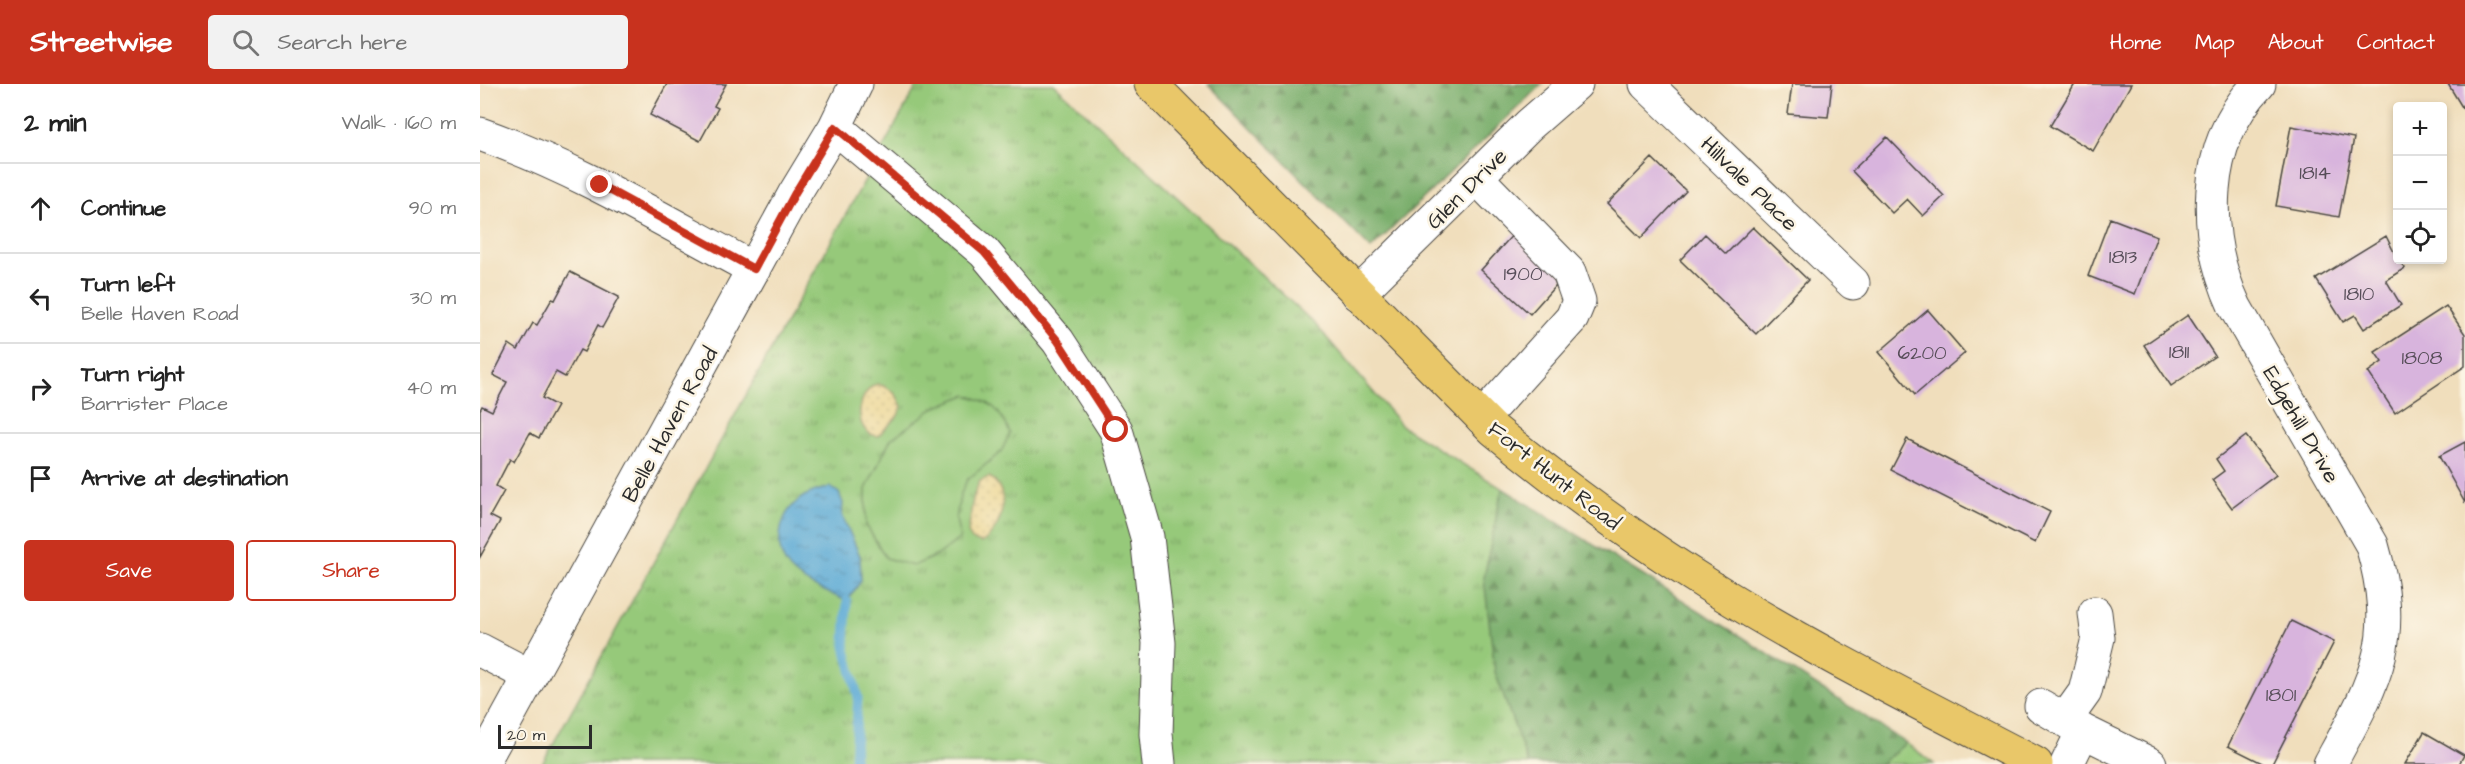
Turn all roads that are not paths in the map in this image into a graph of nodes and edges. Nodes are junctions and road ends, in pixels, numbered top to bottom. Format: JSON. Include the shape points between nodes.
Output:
{"nodes":[{"id":1,"x":856,"y":84,"type":"edge"},
{"id":2,"x":1151,"y":84,"type":"edge"},
{"id":3,"x":1576,"y":84,"type":"edge"},
{"id":4,"x":1646,"y":84,"type":"edge"},
{"id":5,"x":2259,"y":84,"type":"edge"},
{"id":6,"x":835,"y":127,"type":"junction"},
{"id":7,"x":480,"y":134,"type":"edge"},
{"id":8,"x":1477,"y":178,"type":"junction"},
{"id":9,"x":754,"y":269,"type":"junction"},
{"id":10,"x":1853,"y":283,"type":"dead end"},
{"id":11,"x":1358,"y":294,"type":"junction"},
{"id":12,"x":1482,"y":418,"type":"junction"},
{"id":13,"x":2095,"y":613,"type":"dead end"},
{"id":14,"x":480,"y":650,"type":"edge"},
{"id":15,"x":530,"y":676,"type":"junction"},
{"id":16,"x":2063,"y":719,"type":"junction"},
{"id":17,"x":482,"y":764,"type":"edge"},
{"id":18,"x":1159,"y":764,"type":"edge"},
{"id":19,"x":2036,"y":764,"type":"edge"},
{"id":20,"x":2067,"y":764,"type":"edge"},
{"id":21,"x":2150,"y":764,"type":"edge"},
{"id":22,"x":2330,"y":764,"type":"edge"}],
"edges":[{"from":1,"to":6,"type":"street","name":"Belle Haven Road"},
{"from":2,"to":11,"type":"main road","name":"Fort Hunt Road"},
{"from":3,"to":8,"type":"street","name":"Glen Drive"},
{"from":4,"to":10,"type":"street","name":"Hillvale Place"},
{"from":5,"to":22,"type":"street","name":"Edgehill Drive","via":[[2231,124],[2219,156],[2211,209],[2215,252],[2223,284],[2235,308],[2372,545],[2382,577],[2385,616],[2379,660],[2366,699]]},
{"from":6,"to":9,"type":"street","name":"Belle Haven Road"},
{"from":6,"to":18,"type":"street","via":[[984,252],[1058,341],[1116,430],[1147,537],[1159,643]]},
{"from":7,"to":9,"type":"street","via":[[528,151],[600,185]]},
{"from":8,"to":11,"type":"street","name":"Glen Drive"},
{"from":8,"to":12,"type":"street","via":[[1569,272],[1579,301],[1572,318]]},
{"from":9,"to":15,"type":"street","name":"Belle Haven Road"},
{"from":11,"to":12,"type":"main road","name":"Fort Hunt Road"},
{"from":12,"to":19,"type":"main road","name":"Fort Hunt Road","via":[[1554,480],[1714,589]]},
{"from":13,"to":16,"type":"street","via":[[2098,638],[2085,692]]},
{"from":14,"to":15,"type":"street"},
{"from":15,"to":17,"type":"street","name":"Belle Haven Road"},
{"from":16,"to":20,"type":"street"},
{"from":16,"to":21,"type":"street"}]}
